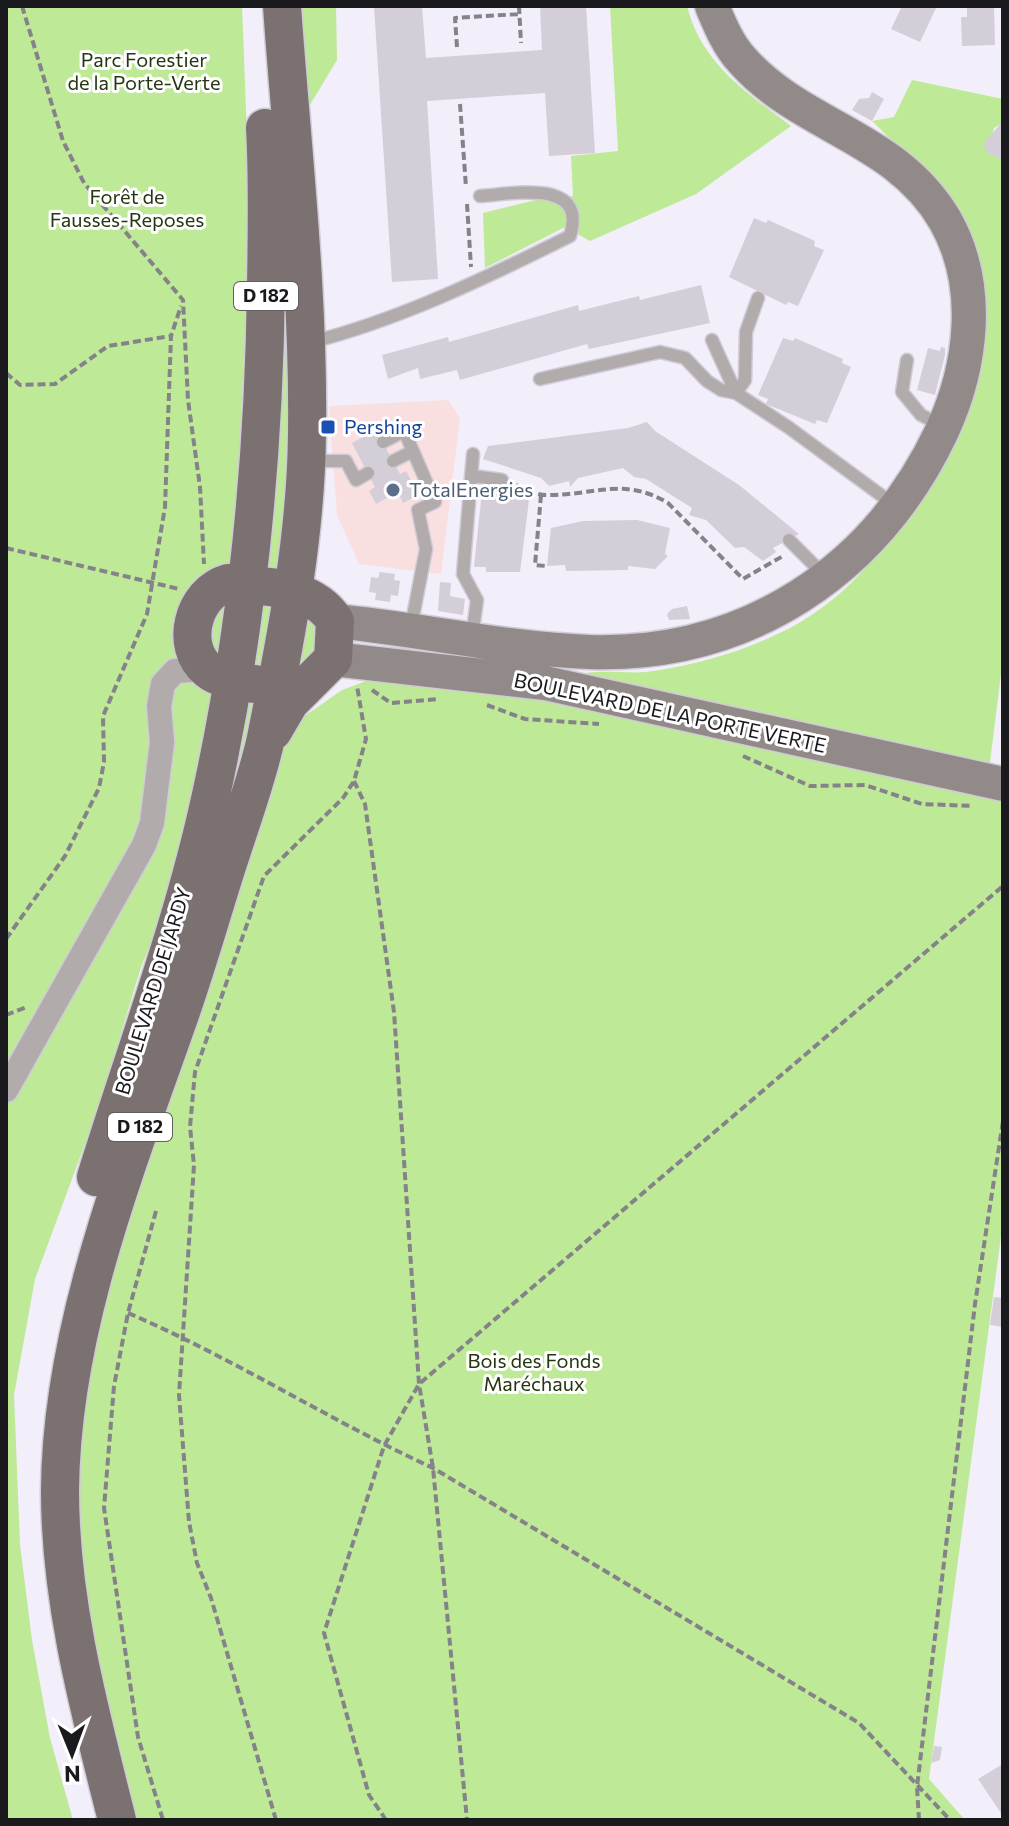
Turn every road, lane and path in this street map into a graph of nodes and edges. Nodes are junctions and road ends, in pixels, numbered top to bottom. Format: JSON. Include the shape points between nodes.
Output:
{"nodes":[{"id":1,"x":22,"y":6,"type":"edge"},
{"id":2,"x":257,"y":6,"type":"edge"},
{"id":3,"x":282,"y":6,"type":"edge"},
{"id":4,"x":519,"y":6,"type":"edge"},
{"id":5,"x":712,"y":6,"type":"edge"},
{"id":6,"x":520,"y":14,"type":"junction"},
{"id":7,"x":521,"y":43,"type":"dead end"},
{"id":8,"x":457,"y":47,"type":"dead end"},
{"id":9,"x":480,"y":196,"type":"dead end"},
{"id":10,"x":758,"y":298,"type":"dead end"},
{"id":11,"x":183,"y":300,"type":"junction"},
{"id":12,"x":171,"y":336,"type":"junction"},
{"id":13,"x":712,"y":340,"type":"dead end"},
{"id":14,"x":305,"y":343,"type":"junction"},
{"id":15,"x":907,"y":360,"type":"dead end"},
{"id":16,"x":6,"y":373,"type":"edge"},
{"id":17,"x":540,"y":379,"type":"dead end"},
{"id":18,"x":736,"y":393,"type":"junction"},
{"id":19,"x":944,"y":427,"type":"junction"},
{"id":20,"x":383,"y":442,"type":"dead end"},
{"id":21,"x":413,"y":451,"type":"junction"},
{"id":22,"x":473,"y":454,"type":"dead end"},
{"id":23,"x":305,"y":461,"type":"junction"},
{"id":24,"x":393,"y":461,"type":"dead end"},
{"id":25,"x":368,"y":473,"type":"dead end"},
{"id":26,"x":473,"y":476,"type":"junction"},
{"id":27,"x":502,"y":480,"type":"joint"},
{"id":28,"x":541,"y":495,"type":"junction"},
{"id":29,"x":898,"y":509,"type":"junction"},
{"id":30,"x":789,"y":540,"type":"dead end"},
{"id":31,"x":6,"y":548,"type":"edge"},
{"id":32,"x":800,"y":551,"type":"junction"},
{"id":33,"x":546,"y":566,"type":"dead end"},
{"id":34,"x":827,"y":578,"type":"junction"},
{"id":35,"x":205,"y":581,"type":"junction"},
{"id":36,"x":154,"y":582,"type":"junction"},
{"id":37,"x":247,"y":584,"type":"junction"},
{"id":38,"x":292,"y":591,"type":"junction"},
{"id":39,"x":335,"y":621,"type":"junction"},
{"id":40,"x":411,"y":629,"type":"junction"},
{"id":41,"x":472,"y":637,"type":"junction"},
{"id":42,"x":346,"y":668,"type":"junction"},
{"id":43,"x":220,"y":675,"type":"junction"},
{"id":44,"x":288,"y":689,"type":"junction"},
{"id":45,"x":447,"y":698,"type":"dead end"},
{"id":46,"x":481,"y":702,"type":"dead end"},
{"id":47,"x":601,"y":724,"type":"dead end"},
{"id":48,"x":733,"y":752,"type":"dead end"},
{"id":49,"x":354,"y":781,"type":"junction"},
{"id":50,"x":1003,"y":784,"type":"edge"},
{"id":51,"x":976,"y":806,"type":"dead end"},
{"id":52,"x":1003,"y":886,"type":"edge"},
{"id":53,"x":6,"y":939,"type":"edge"},
{"id":54,"x":6,"y":1090,"type":"edge"},
{"id":55,"x":1003,"y":1121,"type":"edge"},
{"id":56,"x":156,"y":1211,"type":"dead end"},
{"id":57,"x":128,"y":1313,"type":"junction"},
{"id":58,"x":185,"y":1338,"type":"junction"},
{"id":59,"x":419,"y":1384,"type":"junction"},
{"id":60,"x":384,"y":1446,"type":"junction"},
{"id":61,"x":433,"y":1468,"type":"junction"},
{"id":62,"x":917,"y":1787,"type":"junction"},
{"id":63,"x":96,"y":1820,"type":"edge"},
{"id":64,"x":117,"y":1820,"type":"edge"},
{"id":65,"x":163,"y":1820,"type":"edge"},
{"id":66,"x":276,"y":1820,"type":"edge"},
{"id":67,"x":386,"y":1820,"type":"edge"},
{"id":68,"x":467,"y":1820,"type":"edge"},
{"id":69,"x":919,"y":1820,"type":"edge"},
{"id":70,"x":950,"y":1820,"type":"edge"}],
"edges":[{"from":1,"to":11,"type":"path","via":[[63,141],[84,183]]},
{"from":2,"to":37,"type":"main road","number":"D 182","via":[[267,165],[265,381]]},
{"from":3,"to":14,"type":"main road","number":"D 182"},
{"from":4,"to":6,"type":"path"},
{"from":5,"to":19,"type":"street","via":[[740,59],[762,80],[913,176],[948,225],[968,286],[970,321],[959,388]]},
{"from":6,"to":7,"type":"path"},
{"from":6,"to":8,"type":"path","via":[[455,18]]},
{"from":9,"to":14,"type":"lane","via":[[560,196],[570,210],[570,236],[374,323]]},
{"from":10,"to":18,"type":"lane","via":[[746,332],[745,380]]},
{"from":11,"to":12,"type":"path"},
{"from":11,"to":35,"type":"path"},
{"from":12,"to":16,"type":"path","via":[[108,346],[55,384],[20,385]]},
{"from":12,"to":36,"type":"path","via":[[165,507]]},
{"from":13,"to":18,"type":"lane"},
{"from":14,"to":23,"type":"main road","number":"D 182"},
{"from":15,"to":19,"type":"lane","via":[[902,392],[921,415]]},
{"from":17,"to":18,"type":"lane","via":[[674,353],[721,390]]},
{"from":18,"to":29,"type":"lane"},
{"from":19,"to":29,"type":"street"},
{"from":20,"to":21,"type":"lane","via":[[404,431]]},
{"from":21,"to":24,"type":"lane"},
{"from":21,"to":40,"type":"lane","via":[[435,502],[418,510],[426,549]]},
{"from":22,"to":26,"type":"lane"},
{"from":23,"to":25,"type":"lane","via":[[352,458],[356,480]]},
{"from":23,"to":38,"type":"main road","number":"D 182"},
{"from":26,"to":27,"type":"lane"},
{"from":26,"to":41,"type":"lane","via":[[463,574],[477,600]]},
{"from":27,"to":28,"type":"path"},
{"from":28,"to":32,"type":"path","via":[[633,488],[653,494],[743,579]]},
{"from":28,"to":33,"type":"path","via":[[535,565]]},
{"from":29,"to":34,"type":"street"},
{"from":30,"to":32,"type":"lane"},
{"from":31,"to":36,"type":"path"},
{"from":32,"to":34,"type":"lane"},
{"from":34,"to":41,"type":"street","via":[[775,611],[695,643],[591,652]]},
{"from":35,"to":36,"type":"path"},
{"from":35,"to":37,"type":"main road"},
{"from":35,"to":43,"type":"main road","via":[[193,621],[194,644]]},
{"from":36,"to":53,"type":"path","via":[[147,614],[103,716],[99,788],[65,856]]},
{"from":37,"to":38,"type":"main road"},
{"from":37,"to":43,"type":"main road","name":"BOULEVARD DE JARDY","number":"D 182"},
{"from":38,"to":39,"type":"main road","via":[[318,599]]},
{"from":38,"to":44,"type":"main road","number":"D 182"},
{"from":39,"to":40,"type":"street"},
{"from":39,"to":42,"type":"main road"},
{"from":40,"to":41,"type":"street"},
{"from":42,"to":44,"type":"main road"},
{"from":42,"to":45,"type":"path","via":[[391,703]]},
{"from":42,"to":49,"type":"path","via":[[366,739]]},
{"from":42,"to":50,"type":"street","name":"BOULEVARD DE LA PORTE VERTE","via":[[545,683]]},
{"from":43,"to":44,"type":"main road"},
{"from":43,"to":54,"type":"street","via":[[175,671],[163,684],[152,823],[131,872]]},
{"from":43,"to":63,"type":"main road","name":"BOULEVARD DE JARDY","number":"D 182","via":[[211,798],[69,1275],[43,1422],[42,1563],[56,1655]]},
{"from":44,"to":64,"type":"main road","name":"BOULEVARD DE JARDY","number":"D 182","via":[[265,744],[180,1015],[115,1196],[92,1279],[66,1424],[60,1488],[63,1561],[74,1638]]},
{"from":46,"to":47,"type":"path","via":[[525,719]]},
{"from":48,"to":51,"type":"path","via":[[810,786],[865,785],[922,804]]},
{"from":49,"to":58,"type":"path","via":[[264,876],[195,1072]]},
{"from":49,"to":59,"type":"path","via":[[365,804],[394,1012]]},
{"from":52,"to":59,"type":"path"},
{"from":55,"to":62,"type":"path","via":[[975,1304]]},
{"from":56,"to":57,"type":"path"},
{"from":57,"to":58,"type":"path"},
{"from":57,"to":65,"type":"path","via":[[114,1386],[104,1508],[138,1737]]},
{"from":58,"to":60,"type":"path"},
{"from":58,"to":66,"type":"path","via":[[179,1395],[189,1522]]},
{"from":59,"to":60,"type":"path"},
{"from":59,"to":61,"type":"path"},
{"from":60,"to":61,"type":"path"},
{"from":60,"to":67,"type":"path","via":[[324,1633],[369,1795]]},
{"from":61,"to":62,"type":"path","via":[[859,1723]]},
{"from":61,"to":68,"type":"path"},
{"from":62,"to":69,"type":"path"},
{"from":62,"to":70,"type":"path"}]}
